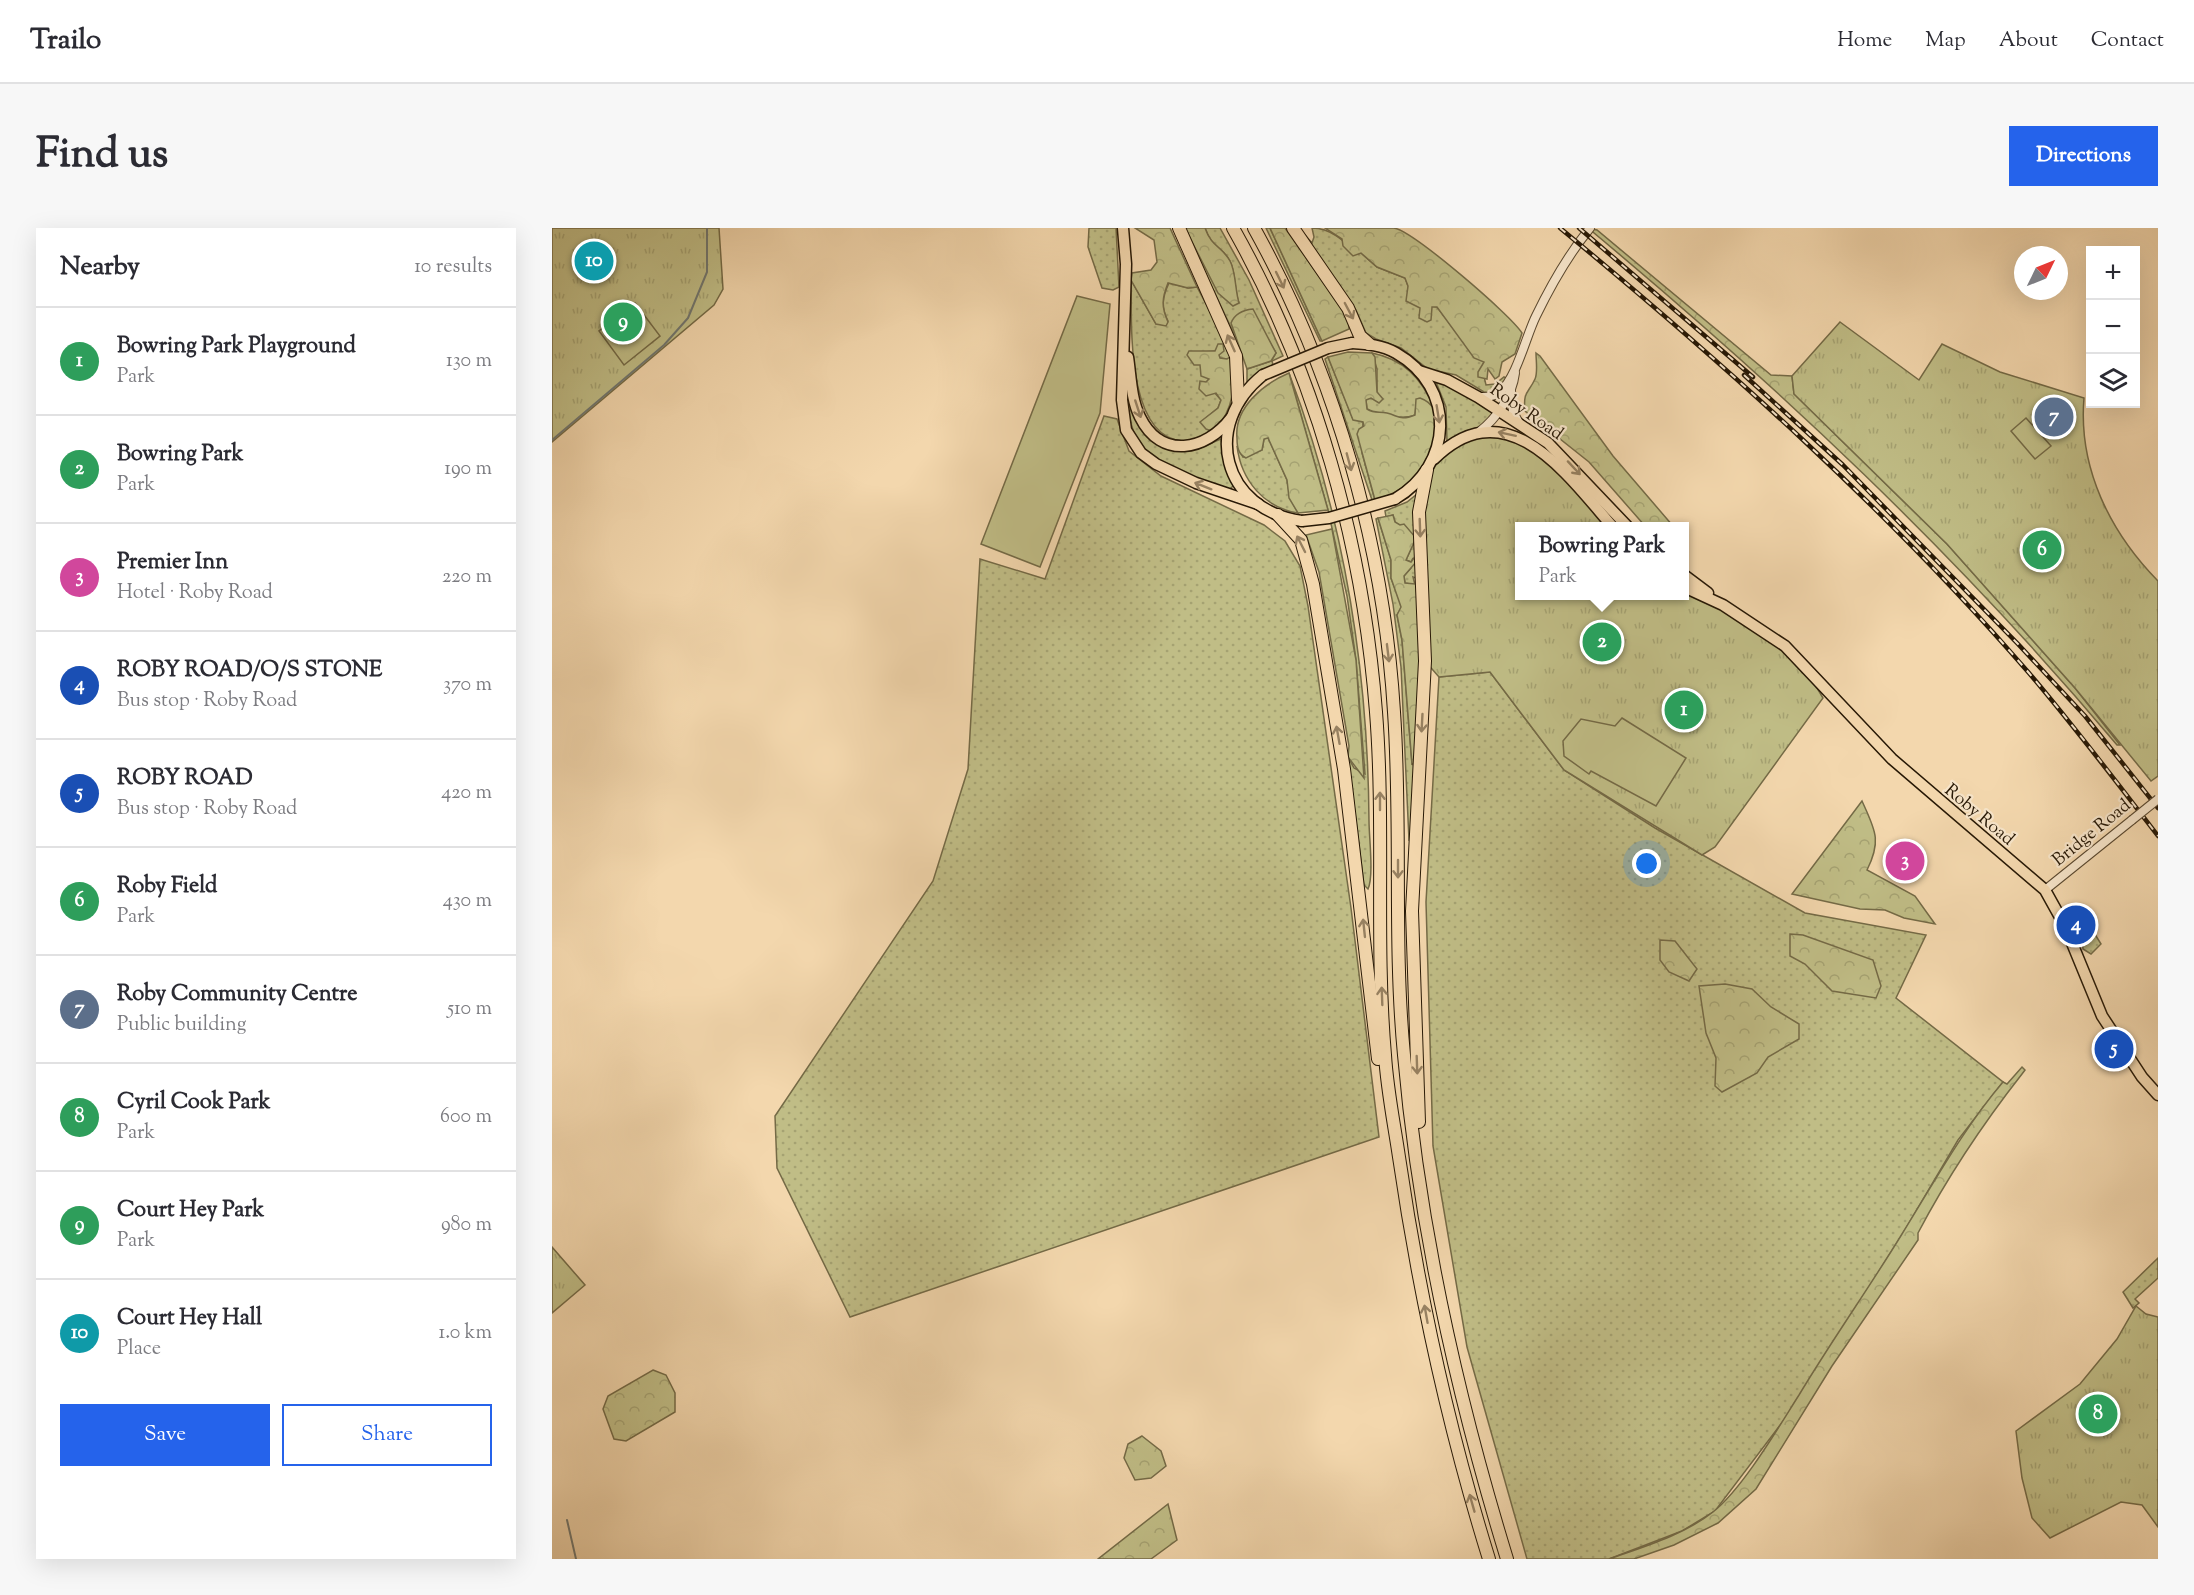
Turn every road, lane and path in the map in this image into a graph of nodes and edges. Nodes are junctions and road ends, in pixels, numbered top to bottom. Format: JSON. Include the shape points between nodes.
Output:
{"nodes":[{"id":1,"x":1123,"y":228,"type":"edge"},
{"id":2,"x":1179,"y":228,"type":"edge"},
{"id":3,"x":1233,"y":228,"type":"edge"},
{"id":4,"x":1254,"y":228,"type":"edge"},
{"id":5,"x":1293,"y":228,"type":"edge"},
{"id":6,"x":1590,"y":228,"type":"edge"},
{"id":7,"x":1124,"y":330,"type":"junction"},
{"id":8,"x":1369,"y":344,"type":"junction"},
{"id":9,"x":1516,"y":366,"type":"junction"},
{"id":10,"x":1419,"y":371,"type":"junction"},
{"id":11,"x":1511,"y":391,"type":"junction"},
{"id":12,"x":1478,"y":397,"type":"junction"},
{"id":13,"x":1238,"y":400,"type":"junction"},
{"id":14,"x":1500,"y":409,"type":"junction"},
{"id":15,"x":1231,"y":418,"type":"junction"},
{"id":16,"x":1519,"y":423,"type":"junction"},
{"id":17,"x":1479,"y":432,"type":"junction"},
{"id":18,"x":1430,"y":465,"type":"junction"},
{"id":19,"x":1258,"y":504,"type":"junction"},
{"id":20,"x":1278,"y":515,"type":"junction"},
{"id":21,"x":1608,"y":522,"type":"edge"},
{"id":22,"x":1623,"y":522,"type":"edge"},
{"id":23,"x":1689,"y":579,"type":"edge"},
{"id":24,"x":1689,"y":589,"type":"edge"},
{"id":25,"x":1723,"y":604,"type":"junction"},
{"id":26,"x":2158,"y":799,"type":"edge"},
{"id":27,"x":2044,"y":890,"type":"junction"},
{"id":28,"x":2158,"y":1095,"type":"edge"},
{"id":29,"x":1422,"y":1189,"type":"junction"},
{"id":30,"x":1407,"y":1214,"type":"junction"},
{"id":31,"x":1489,"y":1559,"type":"edge"},
{"id":32,"x":1508,"y":1559,"type":"edge"}],
"edges":[{"from":1,"to":7,"type":"main road"},
{"from":13,"to":2,"type":"highway","one_way":true,"via":[[1236,356]]},
{"from":30,"to":3,"type":"highway","one_way":true,"via":[[1385,1056],[1380,792],[1366,620],[1350,534],[1304,382]]},
{"from":4,"to":29,"type":"highway","one_way":true,"via":[[1321,375],[1341,434],[1367,530],[1383,616],[1394,708],[1398,789],[1398,942],[1404,1056]]},
{"from":5,"to":8,"type":"highway","one_way":true,"via":[[1347,308],[1360,336]]},
{"from":6,"to":9,"type":"street","via":[[1572,250],[1549,291]]},
{"from":7,"to":15,"type":"main road","one_way":true,"via":[[1136,408],[1144,425],[1156,437],[1174,445],[1198,444],[1217,434]]},
{"from":19,"to":7,"type":"main road","one_way":true,"via":[[1170,472],[1136,446],[1126,430],[1122,400]]},
{"from":8,"to":10,"type":"main road","via":[[1395,352]]},
{"from":8,"to":13,"type":"main road","bridge":true,"via":[[1328,348],[1263,375]]},
{"from":9,"to":11,"type":"street"},
{"from":9,"to":12,"type":"street","via":[[1499,393]]},
{"from":10,"to":12,"type":"main road","name":"Roby Road","via":[[1447,380]]},
{"from":10,"to":18,"type":"main road","one_way":true,"via":[[1439,412],[1439,443]]},
{"from":11,"to":14,"type":"street"},
{"from":11,"to":16,"type":"street"},
{"from":12,"to":14,"type":"main road","name":"Roby Road"},
{"from":13,"to":15,"type":"main road"},
{"from":14,"to":16,"type":"main road","name":"Roby Road"},
{"from":14,"to":17,"type":"street"},
{"from":15,"to":19,"type":"main road","via":[[1227,443],[1231,468]]},
{"from":16,"to":22,"type":"main road","name":"Roby Road","one_way":true,"via":[[1548,442]]},
{"from":17,"to":18,"type":"main road","name":"Roby Road","via":[[1449,444]]},
{"from":21,"to":17,"type":"main road","name":"Roby Road","one_way":true,"via":[[1536,447],[1514,435]]},
{"from":18,"to":20,"type":"main road","bridge":true,"via":[[1417,483],[1395,499],[1329,518],[1302,521]]},
{"from":18,"to":29,"type":"highway","one_way":true,"via":[[1419,512],[1425,662],[1412,911]]},
{"from":19,"to":20,"type":"main road"},
{"from":30,"to":20,"type":"highway","one_way":true,"via":[[1377,1053],[1344,769],[1313,584],[1301,540]]},
{"from":23,"to":25,"type":"main road","name":"Roby Road"},
{"from":24,"to":25,"type":"main road","name":"Roby Road"},
{"from":25,"to":27,"type":"main road","name":"Roby Road","via":[[1785,646],[1892,759]]},
{"from":26,"to":27,"type":"street","name":"Bridge Road","bridge":true},
{"from":27,"to":28,"type":"main road","name":"Roby Road","via":[[2065,926],[2102,1016]]},
{"from":29,"to":32,"type":"highway","via":[[1447,1337]]},
{"from":31,"to":30,"type":"highway","one_way":true,"via":[[1448,1417]]}]}
